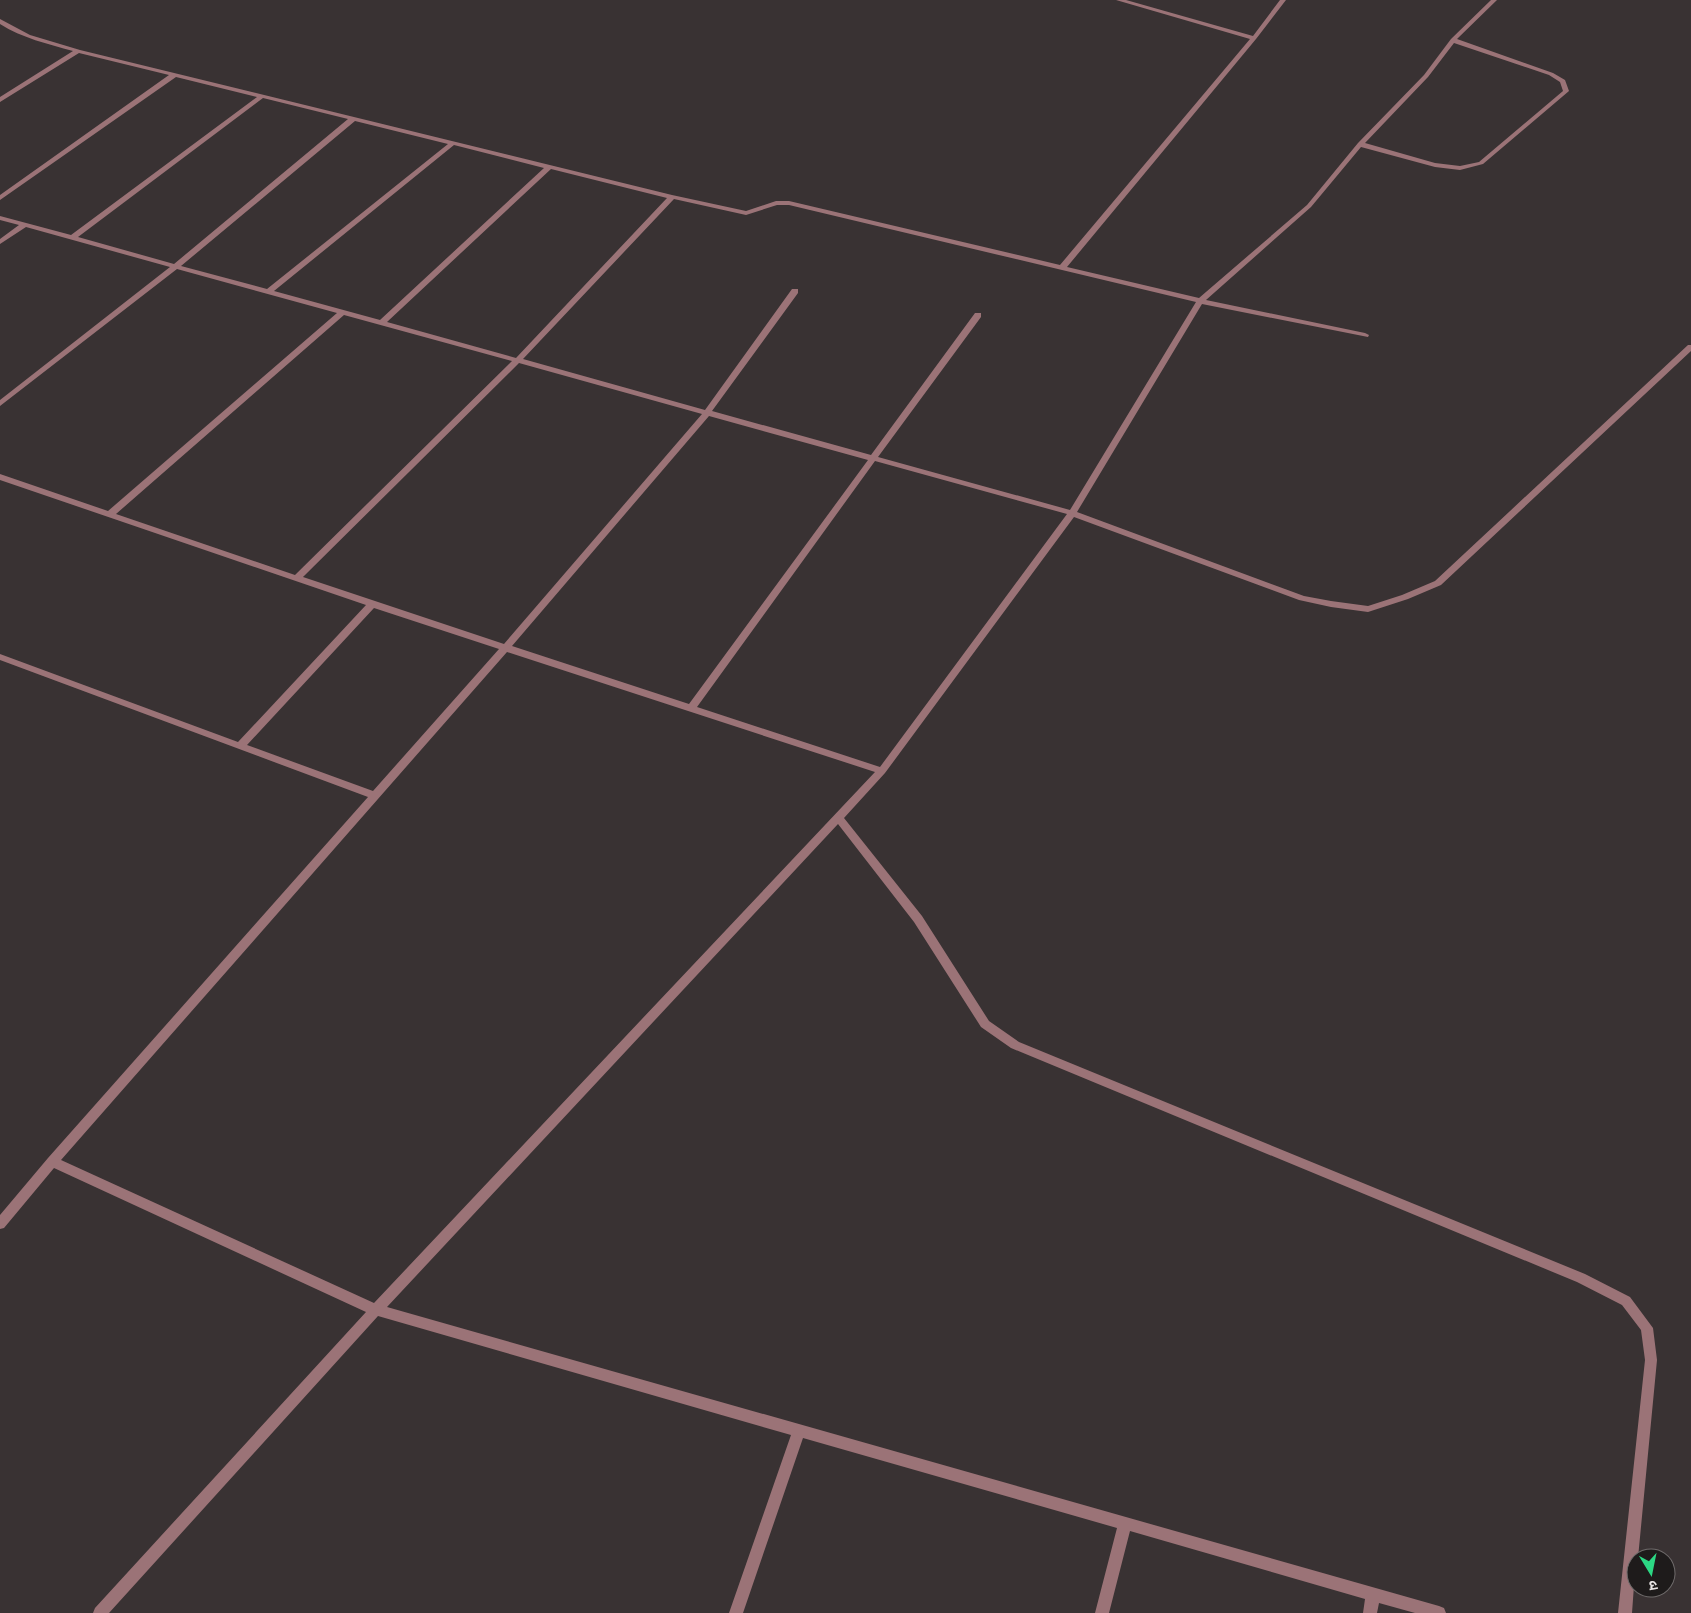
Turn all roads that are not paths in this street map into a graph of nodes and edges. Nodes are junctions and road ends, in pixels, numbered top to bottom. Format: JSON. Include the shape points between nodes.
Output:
{"nodes":[{"id":1,"x":1119,"y":0,"type":"edge"},
{"id":2,"x":1283,"y":0,"type":"edge"},
{"id":3,"x":1494,"y":0,"type":"edge"},
{"id":4,"x":0,"y":21,"type":"edge"},
{"id":5,"x":1254,"y":38,"type":"junction"},
{"id":6,"x":1453,"y":40,"type":"junction"},
{"id":7,"x":78,"y":51,"type":"junction"},
{"id":8,"x":174,"y":75,"type":"junction"},
{"id":9,"x":262,"y":96,"type":"junction"},
{"id":10,"x":0,"y":100,"type":"edge"},
{"id":11,"x":353,"y":119,"type":"junction"},
{"id":12,"x":453,"y":143,"type":"junction"},
{"id":13,"x":1360,"y":144,"type":"junction"},
{"id":14,"x":549,"y":166,"type":"junction"},
{"id":15,"x":672,"y":197,"type":"junction"},
{"id":16,"x":0,"y":198,"type":"edge"},
{"id":17,"x":0,"y":218,"type":"edge"},
{"id":18,"x":24,"y":225,"type":"junction"},
{"id":19,"x":72,"y":238,"type":"junction"},
{"id":20,"x":0,"y":242,"type":"edge"},
{"id":21,"x":175,"y":266,"type":"junction"},
{"id":22,"x":1062,"y":268,"type":"junction"},
{"id":23,"x":795,"y":291,"type":"dead end"},
{"id":24,"x":268,"y":292,"type":"junction"},
{"id":25,"x":1200,"y":301,"type":"junction"},
{"id":26,"x":342,"y":313,"type":"junction"},
{"id":27,"x":978,"y":315,"type":"dead end"},
{"id":28,"x":381,"y":323,"type":"junction"},
{"id":29,"x":1365,"y":335,"type":"dead end"},
{"id":30,"x":1691,"y":347,"type":"edge"},
{"id":31,"x":517,"y":360,"type":"junction"},
{"id":32,"x":0,"y":404,"type":"edge"},
{"id":33,"x":707,"y":413,"type":"junction"},
{"id":34,"x":873,"y":459,"type":"junction"},
{"id":35,"x":0,"y":477,"type":"edge"},
{"id":36,"x":1072,"y":513,"type":"junction"},
{"id":37,"x":110,"y":514,"type":"junction"},
{"id":38,"x":298,"y":578,"type":"junction"},
{"id":39,"x":372,"y":604,"type":"junction"},
{"id":40,"x":506,"y":647,"type":"junction"},
{"id":41,"x":0,"y":657,"type":"edge"},
{"id":42,"x":690,"y":708,"type":"junction"},
{"id":43,"x":240,"y":746,"type":"junction"},
{"id":44,"x":882,"y":771,"type":"junction"},
{"id":45,"x":375,"y":796,"type":"junction"},
{"id":46,"x":839,"y":818,"type":"junction"},
{"id":47,"x":52,"y":1162,"type":"junction"},
{"id":48,"x":0,"y":1224,"type":"edge"},
{"id":49,"x":376,"y":1310,"type":"junction"},
{"id":50,"x":799,"y":1431,"type":"junction"},
{"id":51,"x":1124,"y":1524,"type":"junction"},
{"id":52,"x":1373,"y":1594,"type":"junction"},
{"id":53,"x":100,"y":1613,"type":"edge"},
{"id":54,"x":736,"y":1613,"type":"edge"},
{"id":55,"x":1102,"y":1613,"type":"edge"},
{"id":56,"x":1370,"y":1613,"type":"edge"},
{"id":57,"x":1438,"y":1613,"type":"edge"},
{"id":58,"x":1625,"y":1613,"type":"edge"}],
"edges":[{"from":1,"to":5,"type":"street"},
{"from":2,"to":5,"type":"street"},
{"from":3,"to":6,"type":"street"},
{"from":4,"to":7,"type":"street","via":[[29,37]]},
{"from":5,"to":22,"type":"street"},
{"from":6,"to":13,"type":"street","via":[[1426,76]]},
{"from":6,"to":13,"type":"street","via":[[1551,74],[1563,81],[1566,91],[1481,163],[1460,168],[1435,165]]},
{"from":7,"to":8,"type":"street"},
{"from":7,"to":10,"type":"street"},
{"from":8,"to":9,"type":"street"},
{"from":8,"to":16,"type":"street"},
{"from":9,"to":11,"type":"street"},
{"from":9,"to":19,"type":"street"},
{"from":11,"to":12,"type":"street"},
{"from":11,"to":21,"type":"street"},
{"from":12,"to":14,"type":"street"},
{"from":12,"to":24,"type":"street"},
{"from":13,"to":25,"type":"street","via":[[1309,206]]},
{"from":14,"to":15,"type":"street"},
{"from":14,"to":28,"type":"street"},
{"from":15,"to":22,"type":"street","via":[[746,213],[776,203],[789,203]]},
{"from":15,"to":31,"type":"street"},
{"from":17,"to":18,"type":"street"},
{"from":18,"to":19,"type":"street"},
{"from":18,"to":20,"type":"street"},
{"from":19,"to":21,"type":"street"},
{"from":21,"to":24,"type":"street"},
{"from":21,"to":32,"type":"street"},
{"from":22,"to":25,"type":"street"},
{"from":23,"to":33,"type":"street"},
{"from":24,"to":26,"type":"street"},
{"from":25,"to":29,"type":"street"},
{"from":25,"to":36,"type":"street"},
{"from":26,"to":28,"type":"street"},
{"from":26,"to":37,"type":"street"},
{"from":27,"to":34,"type":"street"},
{"from":28,"to":31,"type":"street"},
{"from":30,"to":36,"type":"street","via":[[1438,582],[1405,597],[1368,608],[1302,598]]},
{"from":31,"to":33,"type":"street"},
{"from":31,"to":38,"type":"street"},
{"from":33,"to":34,"type":"street"},
{"from":33,"to":40,"type":"street"},
{"from":34,"to":36,"type":"street"},
{"from":34,"to":42,"type":"street"},
{"from":35,"to":37,"type":"street"},
{"from":36,"to":44,"type":"street"},
{"from":37,"to":38,"type":"street"},
{"from":38,"to":39,"type":"street"},
{"from":39,"to":40,"type":"street"},
{"from":39,"to":43,"type":"street"},
{"from":40,"to":42,"type":"street"},
{"from":40,"to":45,"type":"street"},
{"from":41,"to":43,"type":"street"},
{"from":42,"to":44,"type":"street"},
{"from":43,"to":45,"type":"street"},
{"from":44,"to":46,"type":"street"},
{"from":45,"to":47,"type":"street"},
{"from":46,"to":49,"type":"street"},
{"from":46,"to":58,"type":"street","via":[[918,919],[985,1024],[1015,1045],[1581,1278],[1626,1301],[1647,1328],[1651,1360]]},
{"from":47,"to":48,"type":"street"},
{"from":47,"to":49,"type":"street"},
{"from":49,"to":50,"type":"street"},
{"from":49,"to":53,"type":"street"},
{"from":50,"to":51,"type":"street"},
{"from":50,"to":54,"type":"street"},
{"from":51,"to":52,"type":"street"},
{"from":51,"to":55,"type":"street"},
{"from":52,"to":56,"type":"street"},
{"from":52,"to":57,"type":"street"}]}
